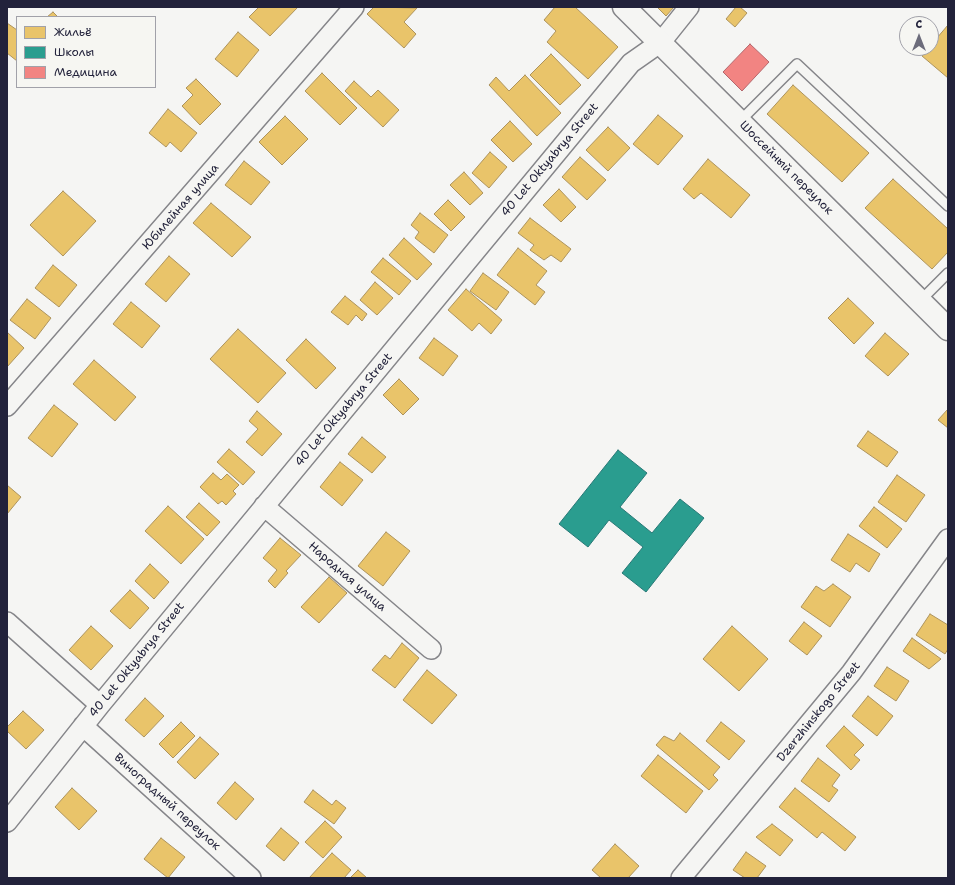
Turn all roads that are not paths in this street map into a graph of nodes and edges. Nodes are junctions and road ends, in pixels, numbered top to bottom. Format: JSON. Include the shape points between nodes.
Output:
{"nodes":[{"id":1,"x":354,"y":7,"type":"edge"},
{"id":2,"x":624,"y":7,"type":"edge"},
{"id":3,"x":689,"y":7,"type":"edge"},
{"id":4,"x":661,"y":42,"type":"junction"},
{"id":5,"x":740,"y":121,"type":"junction"},
{"id":6,"x":948,"y":206,"type":"edge"},
{"id":7,"x":948,"y":273,"type":"edge"},
{"id":8,"x":920,"y":301,"type":"junction"},
{"id":9,"x":948,"y":329,"type":"edge"},
{"id":10,"x":7,"y":406,"type":"edge"},
{"id":11,"x":264,"y":506,"type":"junction"},
{"id":12,"x":948,"y":539,"type":"edge"},
{"id":13,"x":7,"y":622,"type":"edge"},
{"id":14,"x":431,"y":649,"type":"dead end"},
{"id":15,"x":100,"y":705,"type":"junction"},
{"id":16,"x":83,"y":726,"type":"junction"},
{"id":17,"x":7,"y":822,"type":"edge"},
{"id":18,"x":251,"y":878,"type":"edge"},
{"id":19,"x":681,"y":878,"type":"edge"}],
"edges":[{"from":1,"to":10,"type":"street","name":"Юбилейная улица"},
{"from":2,"to":4,"type":"main road","name":"Шоссейный переулок"},
{"from":3,"to":4,"type":"street","name":"40 Let Oktyabrya Street"},
{"from":4,"to":5,"type":"main road","name":"Шоссейный переулок"},
{"from":4,"to":11,"type":"street","name":"40 Let Oktyabrya Street","via":[[630,63]]},
{"from":5,"to":6,"type":"lane","via":[[797,64]]},
{"from":5,"to":8,"type":"main road","name":"Шоссейный переулок"},
{"from":7,"to":8,"type":"lane"},
{"from":8,"to":9,"type":"main road","name":"Шоссейный переулок"},
{"from":11,"to":14,"type":"street","name":"Народная улица"},
{"from":11,"to":15,"type":"street","name":"40 Let Oktyabrya Street"},
{"from":12,"to":19,"type":"street","name":"Dzerzhinskogo Street","via":[[851,673]]},
{"from":13,"to":15,"type":"street"},
{"from":15,"to":16,"type":"street","name":"40 Let Oktyabrya Street"},
{"from":16,"to":17,"type":"street","name":"40 Let Oktyabrya Street"},
{"from":16,"to":18,"type":"street","name":"Виноградный переулок"}]}
